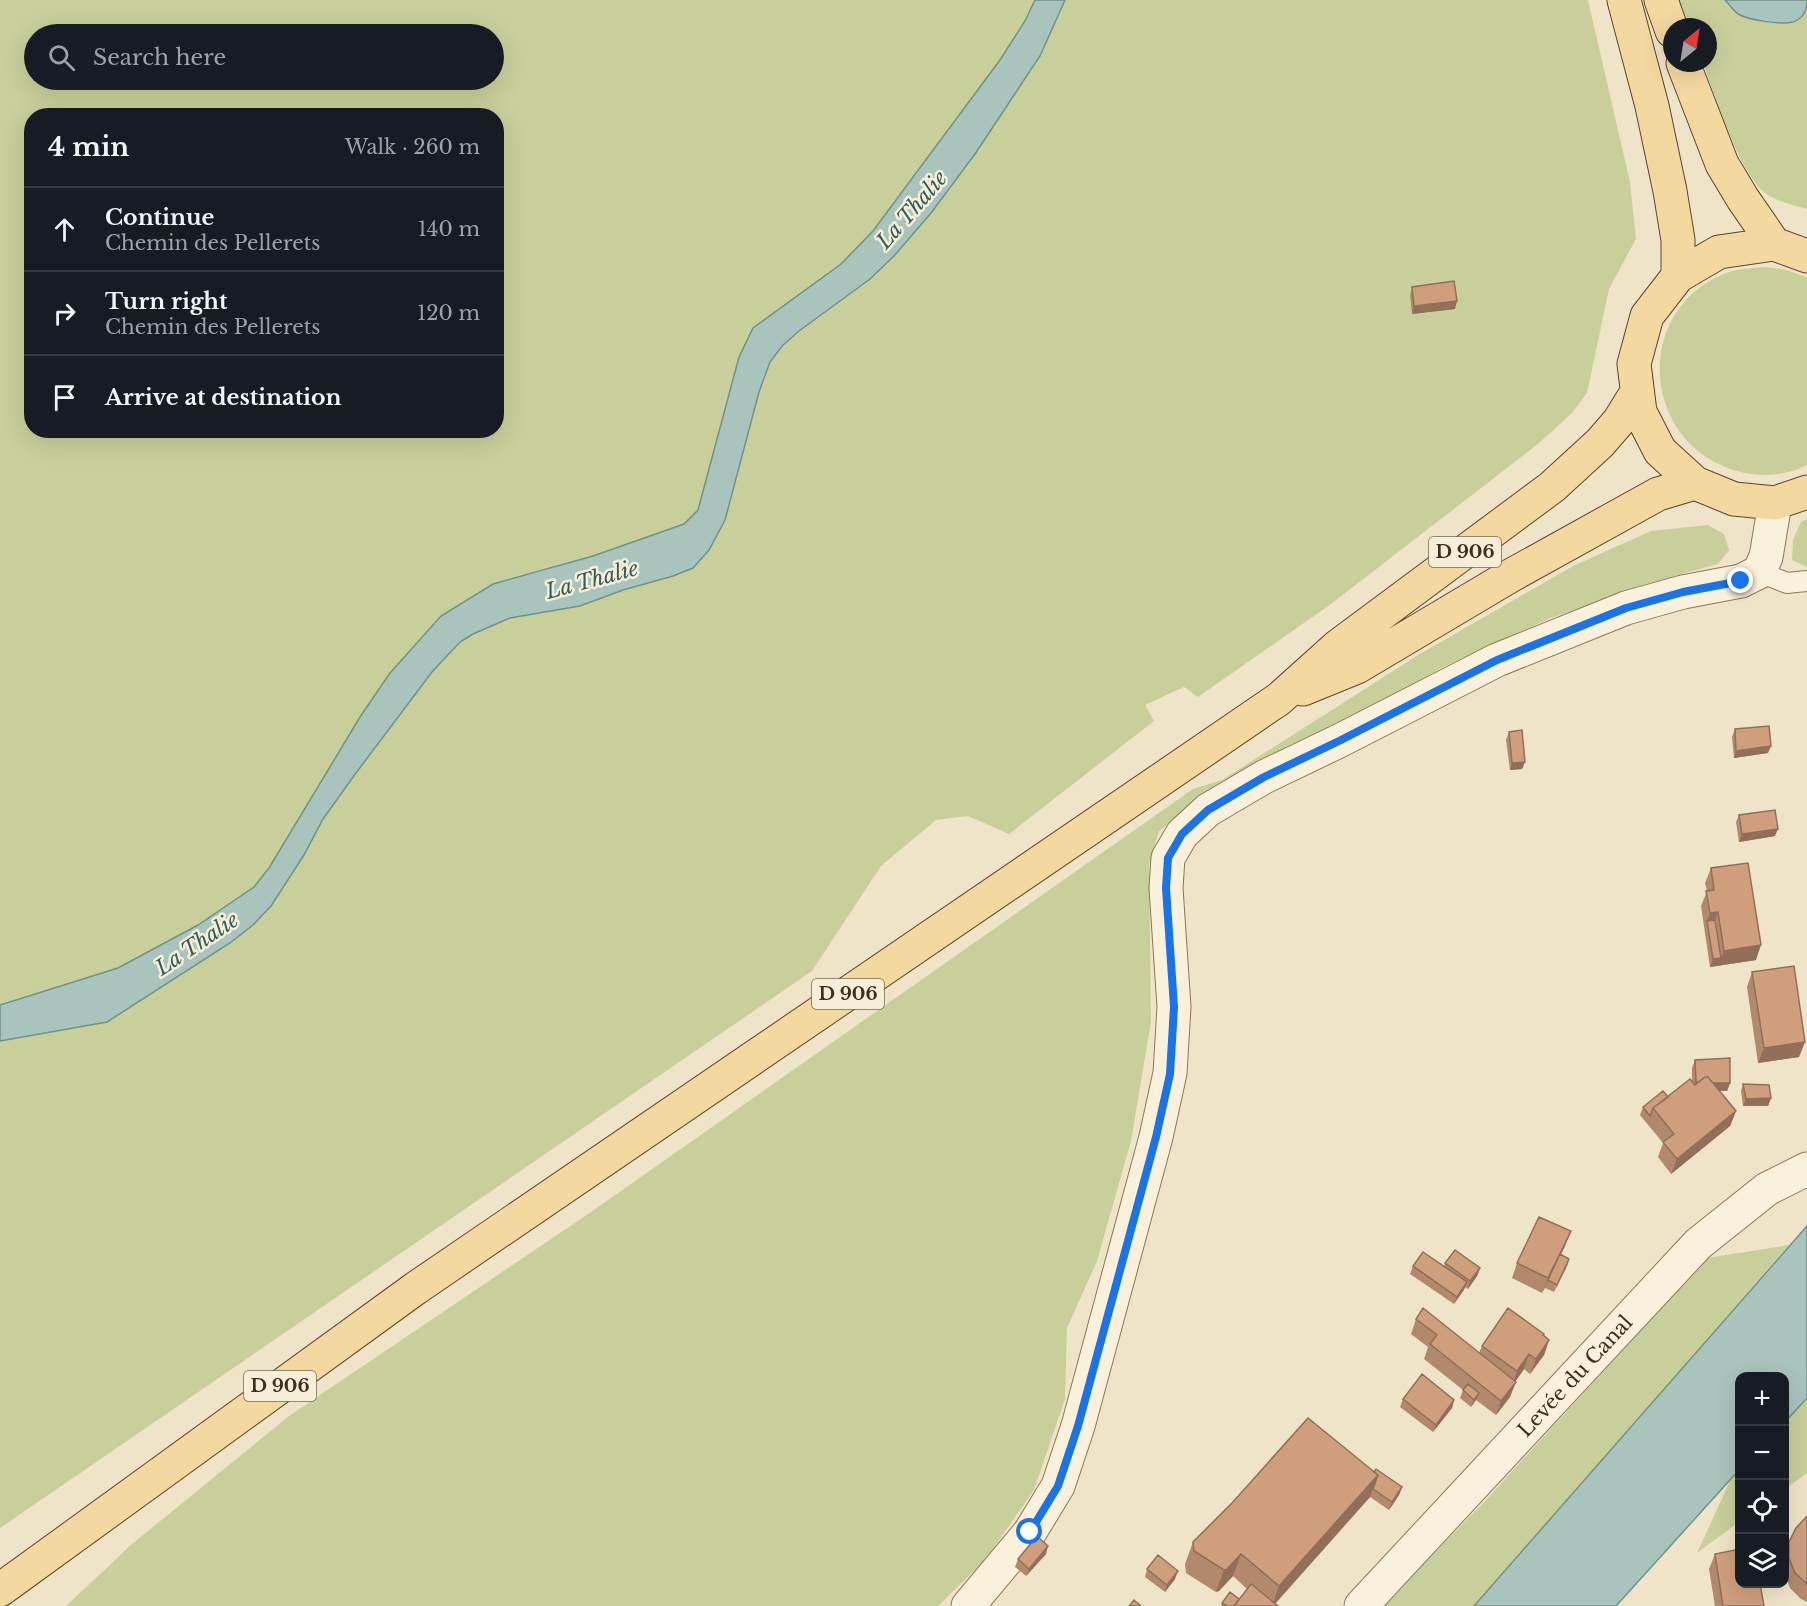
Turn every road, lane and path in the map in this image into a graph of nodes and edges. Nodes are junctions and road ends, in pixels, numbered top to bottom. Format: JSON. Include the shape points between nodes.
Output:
{"nodes":[{"id":1,"x":1624,"y":0,"type":"edge"},
{"id":2,"x":1661,"y":0,"type":"edge"},
{"id":3,"x":1667,"y":18,"type":"edge"},
{"id":4,"x":1686,"y":72,"type":"edge"},
{"id":5,"x":1774,"y":244,"type":"junction"},
{"id":6,"x":1807,"y":256,"type":"edge"},
{"id":7,"x":1678,"y":276,"type":"junction"},
{"id":8,"x":1637,"y":392,"type":"junction"},
{"id":9,"x":1695,"y":483,"type":"junction"},
{"id":10,"x":1807,"y":492,"type":"edge"},
{"id":11,"x":1775,"y":503,"type":"junction"},
{"id":12,"x":1759,"y":572,"type":"junction"},
{"id":13,"x":1807,"y":581,"type":"edge"},
{"id":14,"x":1279,"y":699,"type":"junction"},
{"id":15,"x":1807,"y":1169,"type":"edge"},
{"id":16,"x":0,"y":1590,"type":"edge"},
{"id":17,"x":968,"y":1606,"type":"edge"},
{"id":18,"x":1361,"y":1606,"type":"edge"}],
"edges":[{"from":1,"to":7,"type":"main road","via":[[1670,192],[1678,240]]},
{"from":2,"to":3,"type":"main road"},
{"from":4,"to":5,"type":"main road","via":[[1722,164]]},
{"from":5,"to":6,"type":"main road"},
{"from":5,"to":7,"type":"main road","via":[[1719,252]]},
{"from":7,"to":8,"type":"main road","via":[[1647,316],[1634,364]]},
{"from":8,"to":9,"type":"main road","via":[[1640,412],[1660,451]]},
{"from":8,"to":14,"type":"main road","number":"D 906","via":[[1600,444],[1552,487],[1338,646]]},
{"from":9,"to":11,"type":"main road","via":[[1734,499]]},
{"from":9,"to":14,"type":"main road","number":"D 906","via":[[1658,494],[1357,667]]},
{"from":10,"to":11,"type":"main road"},
{"from":11,"to":12,"type":"street","via":[[1766,557]]},
{"from":12,"to":13,"type":"lane","via":[[1787,583]]},
{"from":12,"to":17,"type":"street","via":[[1741,581],[1626,608],[1497,660],[1264,777],[1208,810],[1182,834],[1168,858],[1166,888],[1174,1007],[1170,1074],[1078,1426],[1058,1486],[1030,1532]]},
{"from":14,"to":16,"type":"main road","number":"D 906","via":[[416,1288]]},
{"from":15,"to":18,"type":"street","name":"Levée du Canal","via":[[1767,1190],[1698,1244]]}]}
